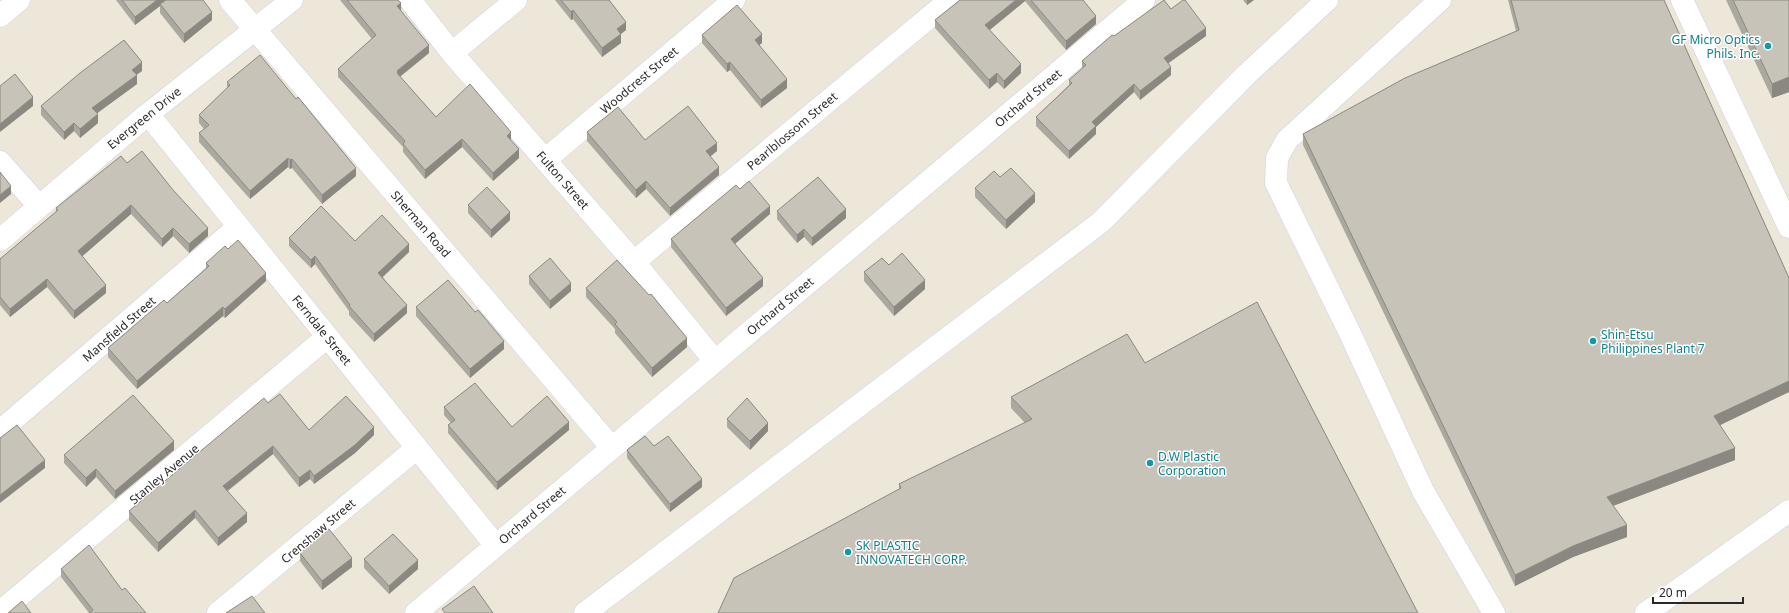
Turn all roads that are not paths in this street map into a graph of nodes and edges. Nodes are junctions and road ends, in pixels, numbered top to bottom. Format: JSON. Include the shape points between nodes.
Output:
{"nodes":[{"id":1,"x":19,"y":0,"type":"edge"},
{"id":2,"x":230,"y":0,"type":"edge"},
{"id":3,"x":292,"y":0,"type":"edge"},
{"id":4,"x":410,"y":0,"type":"edge"},
{"id":5,"x":516,"y":0,"type":"edge"},
{"id":6,"x":734,"y":0,"type":"edge"},
{"id":7,"x":950,"y":0,"type":"edge"},
{"id":8,"x":1144,"y":0,"type":"edge"},
{"id":9,"x":1327,"y":0,"type":"edge"},
{"id":10,"x":1440,"y":0,"type":"edge"},
{"id":11,"x":1682,"y":0,"type":"edge"},
{"id":12,"x":0,"y":16,"type":"edge"},
{"id":13,"x":255,"y":29,"type":"junction"},
{"id":14,"x":452,"y":53,"type":"junction"},
{"id":15,"x":148,"y":114,"type":"junction"},
{"id":16,"x":545,"y":160,"type":"junction"},
{"id":17,"x":0,"y":162,"type":"edge"},
{"id":18,"x":39,"y":206,"type":"junction"},
{"id":19,"x":238,"y":227,"type":"junction"},
{"id":20,"x":1789,"y":227,"type":"edge"},
{"id":21,"x":0,"y":240,"type":"edge"},
{"id":22,"x":634,"y":262,"type":"junction"},
{"id":23,"x":327,"y":337,"type":"junction"},
{"id":24,"x":716,"y":361,"type":"junction"},
{"id":25,"x":0,"y":431,"type":"edge"},
{"id":26,"x":417,"y":448,"type":"junction"},
{"id":27,"x":612,"y":448,"type":"junction"},
{"id":28,"x":1789,"y":511,"type":"edge"},
{"id":29,"x":496,"y":546,"type":"junction"},
{"id":30,"x":0,"y":612,"type":"edge"},
{"id":31,"x":218,"y":613,"type":"edge"},
{"id":32,"x":416,"y":613,"type":"edge"},
{"id":33,"x":585,"y":613,"type":"edge"},
{"id":34,"x":1494,"y":613,"type":"edge"},
{"id":35,"x":1646,"y":613,"type":"edge"}],
"edges":[{"from":1,"to":12,"type":"street"},
{"from":2,"to":13,"type":"street","name":"Sherman Road"},
{"from":3,"to":13,"type":"street","name":"Evergreen Drive"},
{"from":4,"to":14,"type":"street","name":"Fulton Street"},
{"from":5,"to":14,"type":"street"},
{"from":6,"to":16,"type":"street","name":"Woodcrest Street"},
{"from":7,"to":22,"type":"street","name":"Pearlblossom Street"},
{"from":8,"to":24,"type":"street","name":"Orchard Street"},
{"from":9,"to":33,"type":"street","via":[[1247,74],[1101,222]]},
{"from":10,"to":34,"type":"street","via":[[1287,140],[1277,158],[1276,183],[1348,329],[1423,491]]},
{"from":11,"to":20,"type":"street"},
{"from":13,"to":15,"type":"street","name":"Evergreen Drive"},
{"from":13,"to":27,"type":"street","name":"Sherman Road"},
{"from":14,"to":16,"type":"street","name":"Fulton Street"},
{"from":15,"to":18,"type":"street","name":"Evergreen Drive"},
{"from":15,"to":19,"type":"street","name":"Ferndale Street"},
{"from":16,"to":22,"type":"street","name":"Fulton Street"},
{"from":17,"to":18,"type":"street"},
{"from":18,"to":21,"type":"street","name":"Evergreen Drive"},
{"from":19,"to":23,"type":"street","name":"Ferndale Street"},
{"from":19,"to":25,"type":"street","name":"Mansfield Street"},
{"from":22,"to":24,"type":"street","name":"Fulton Street"},
{"from":23,"to":26,"type":"street","name":"Ferndale Street"},
{"from":23,"to":30,"type":"street","name":"Stanley Avenue"},
{"from":24,"to":27,"type":"street","name":"Orchard Street"},
{"from":26,"to":29,"type":"street","name":"Ferndale Street"},
{"from":26,"to":31,"type":"street","name":"Crenshaw Street"},
{"from":27,"to":29,"type":"street","name":"Orchard Street"},
{"from":28,"to":35,"type":"street"},
{"from":29,"to":32,"type":"street","name":"Orchard Street"}]}
